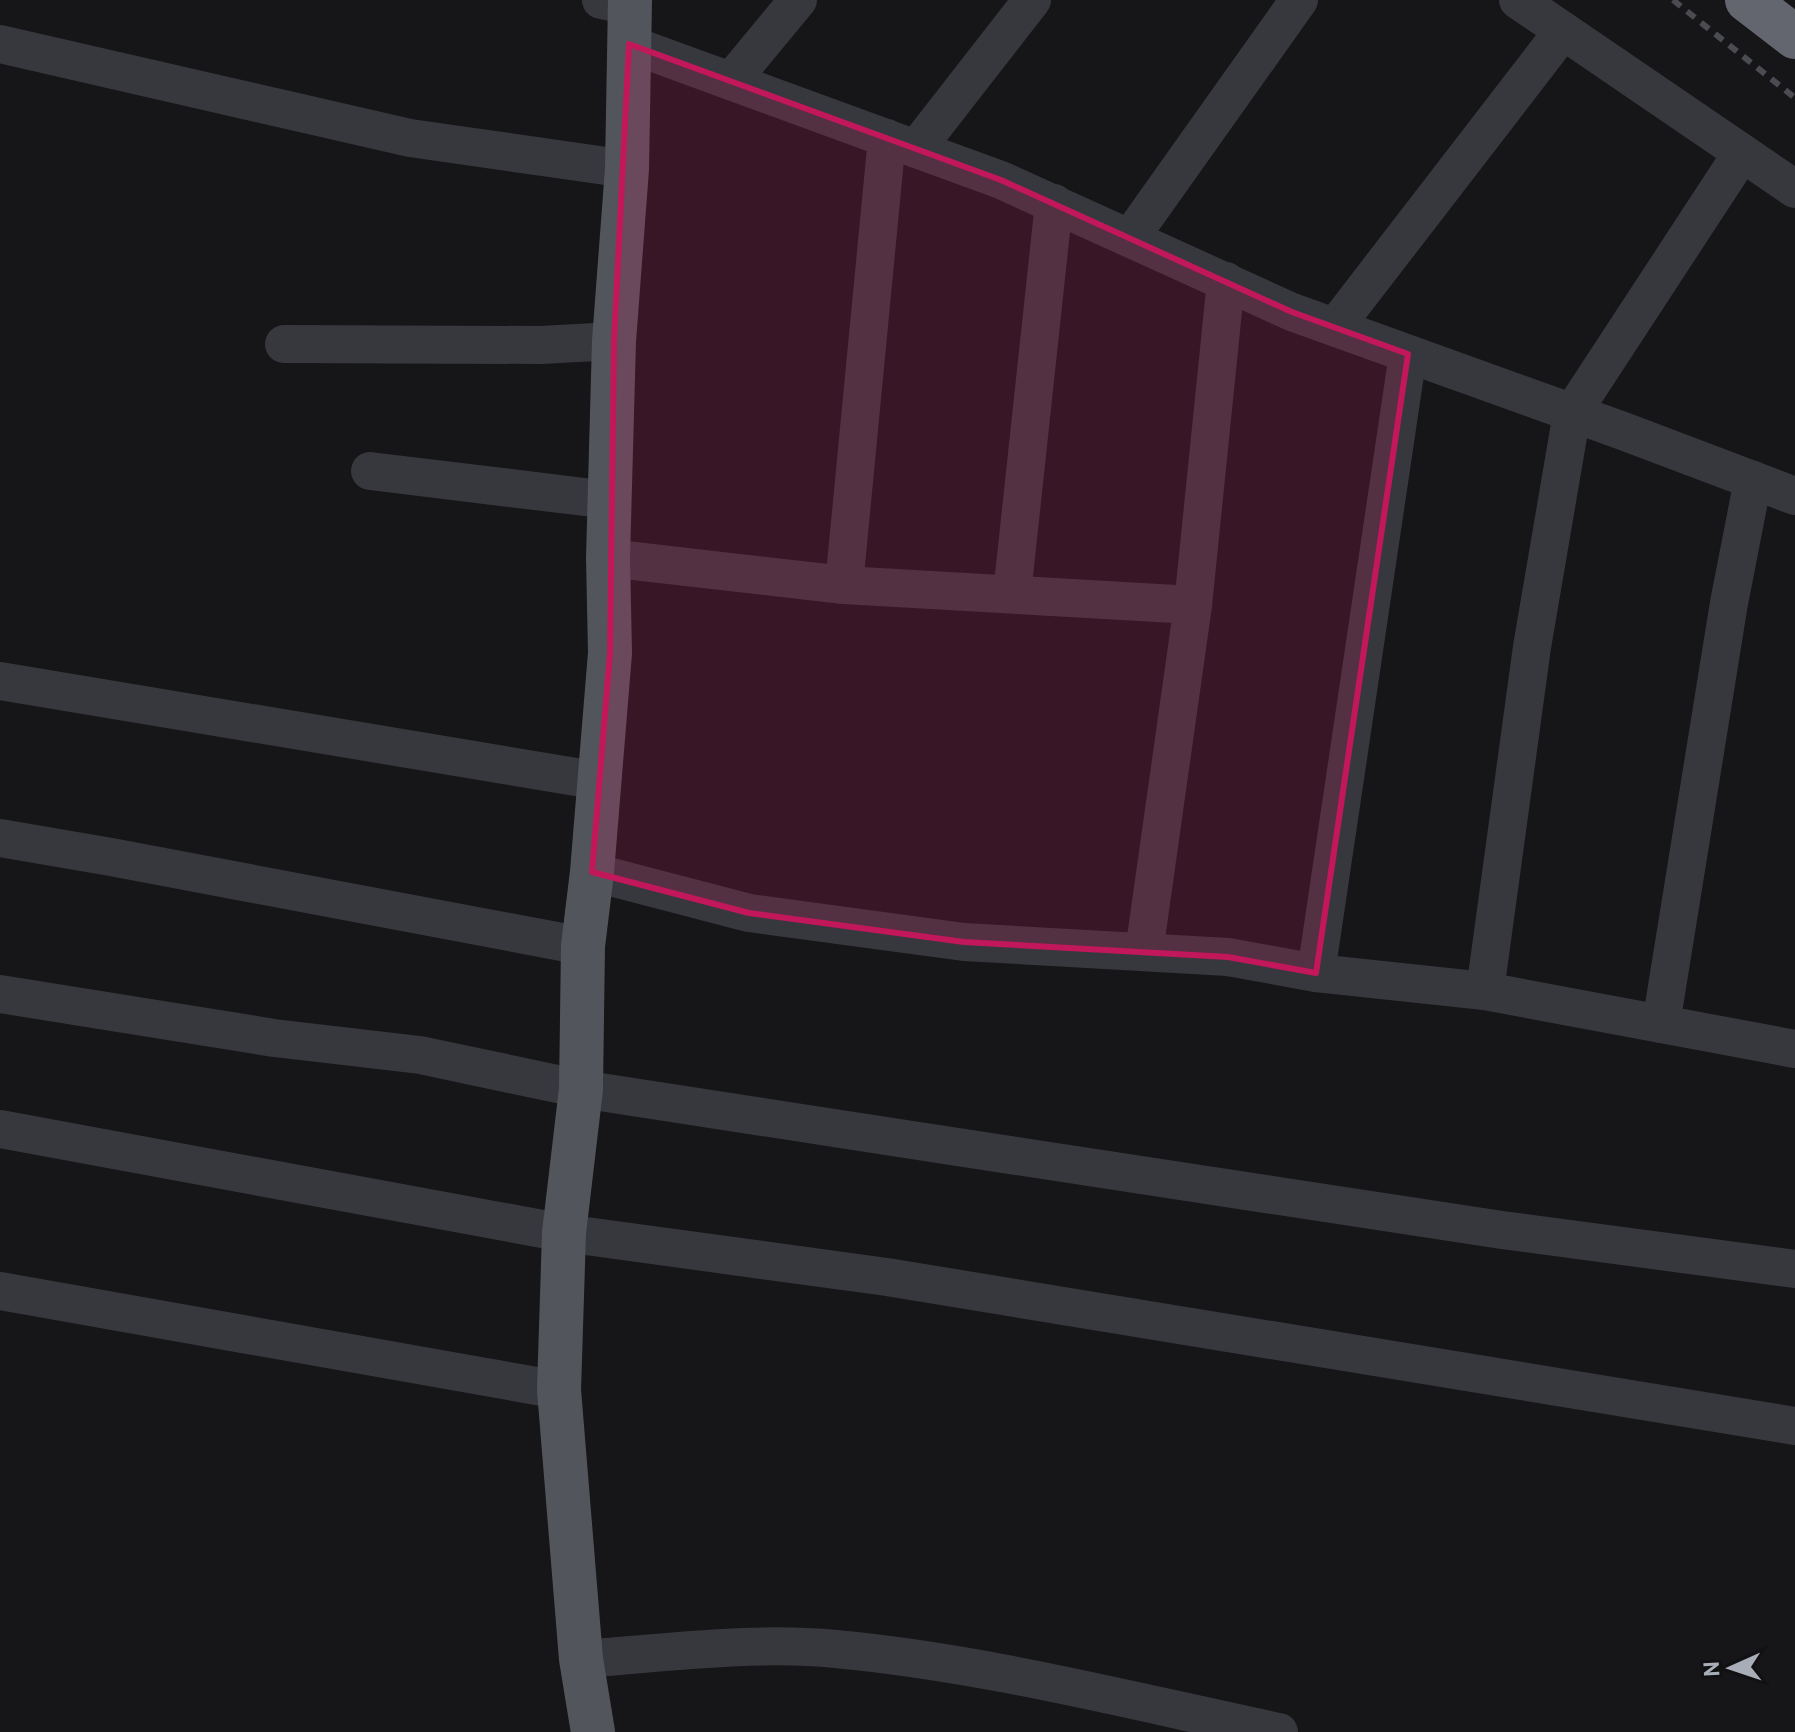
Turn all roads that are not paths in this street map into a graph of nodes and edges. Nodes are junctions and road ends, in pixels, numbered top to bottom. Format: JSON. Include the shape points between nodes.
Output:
{"nodes":[{"id":1,"x":798,"y":0,"type":"edge"},
{"id":2,"x":1032,"y":0,"type":"edge"},
{"id":3,"x":1299,"y":0,"type":"edge"},
{"id":4,"x":1518,"y":0,"type":"edge"},
{"id":5,"x":1747,"y":0,"type":"edge"},
{"id":6,"x":623,"y":12,"type":"edge"},
{"id":7,"x":1563,"y":31,"type":"junction"},
{"id":8,"x":1795,"y":37,"type":"edge"},
{"id":9,"x":0,"y":44,"type":"edge"},
{"id":10,"x":731,"y":81,"type":"junction"},
{"id":11,"x":902,"y":143,"type":"junction"},
{"id":12,"x":1742,"y":153,"type":"junction"},
{"id":13,"x":627,"y":169,"type":"junction"},
{"id":14,"x":1795,"y":189,"type":"edge"},
{"id":15,"x":1054,"y":203,"type":"junction"},
{"id":16,"x":1130,"y":238,"type":"junction"},
{"id":17,"x":1226,"y":281,"type":"junction"},
{"id":18,"x":1335,"y":327,"type":"junction"},
{"id":19,"x":614,"y":341,"type":"junction"},
{"id":20,"x":284,"y":344,"type":"dead end"},
{"id":21,"x":1408,"y":354,"type":"junction"},
{"id":22,"x":1572,"y":413,"type":"junction"},
{"id":23,"x":370,"y":471,"type":"dead end"},
{"id":24,"x":1753,"y":480,"type":"junction"},
{"id":25,"x":1795,"y":496,"type":"edge"},
{"id":26,"x":609,"y":500,"type":"junction"},
{"id":27,"x":608,"y":558,"type":"junction"},
{"id":28,"x":844,"y":585,"type":"junction"},
{"id":29,"x":1012,"y":594,"type":"junction"},
{"id":30,"x":1193,"y":605,"type":"junction"},
{"id":31,"x":0,"y":681,"type":"edge"},
{"id":32,"x":600,"y":781,"type":"junction"},
{"id":33,"x":0,"y":838,"type":"edge"},
{"id":34,"x":592,"y":872,"type":"junction"},
{"id":35,"x":583,"y":946,"type":"junction"},
{"id":36,"x":1144,"y":952,"type":"junction"},
{"id":37,"x":1316,"y":973,"type":"junction"},
{"id":38,"x":1485,"y":991,"type":"junction"},
{"id":39,"x":0,"y":994,"type":"edge"},
{"id":40,"x":1661,"y":1024,"type":"junction"},
{"id":41,"x":1795,"y":1049,"type":"edge"},
{"id":42,"x":581,"y":1089,"type":"junction"},
{"id":43,"x":0,"y":1129,"type":"edge"},
{"id":44,"x":564,"y":1233,"type":"junction"},
{"id":45,"x":1795,"y":1269,"type":"edge"},
{"id":46,"x":0,"y":1291,"type":"edge"},
{"id":47,"x":559,"y":1390,"type":"junction"},
{"id":48,"x":1795,"y":1426,"type":"edge"},
{"id":49,"x":581,"y":1659,"type":"junction"},
{"id":50,"x":593,"y":1732,"type":"edge"},
{"id":51,"x":1279,"y":1732,"type":"edge"}],
"edges":[{"from":1,"to":10,"type":"street"},
{"from":2,"to":11,"type":"street"},
{"from":3,"to":16,"type":"street"},
{"from":4,"to":7,"type":"street"},
{"from":5,"to":8,"type":"highway"},
{"from":6,"to":10,"type":"street"},
{"from":6,"to":13,"type":"main road"},
{"from":7,"to":12,"type":"street"},
{"from":7,"to":18,"type":"street"},
{"from":9,"to":13,"type":"street","via":[[410,138]]},
{"from":10,"to":11,"type":"street"},
{"from":11,"to":15,"type":"street"},
{"from":11,"to":28,"type":"street"},
{"from":12,"to":14,"type":"street"},
{"from":12,"to":22,"type":"street"},
{"from":13,"to":19,"type":"main road"},
{"from":15,"to":16,"type":"street"},
{"from":15,"to":29,"type":"street"},
{"from":16,"to":17,"type":"street"},
{"from":17,"to":18,"type":"street"},
{"from":17,"to":30,"type":"street"},
{"from":18,"to":21,"type":"street"},
{"from":19,"to":20,"type":"street"},
{"from":19,"to":26,"type":"main road"},
{"from":21,"to":22,"type":"street"},
{"from":21,"to":37,"type":"street"},
{"from":22,"to":24,"type":"street"},
{"from":22,"to":38,"type":"street","via":[[1532,647]]},
{"from":23,"to":26,"type":"street"},
{"from":24,"to":25,"type":"street"},
{"from":24,"to":40,"type":"street"},
{"from":26,"to":27,"type":"main road"},
{"from":27,"to":28,"type":"street"},
{"from":27,"to":32,"type":"main road","via":[[610,653]]},
{"from":28,"to":29,"type":"street"},
{"from":29,"to":30,"type":"street"},
{"from":30,"to":36,"type":"street"},
{"from":31,"to":32,"type":"street"},
{"from":32,"to":34,"type":"main road"},
{"from":33,"to":35,"type":"street"},
{"from":34,"to":35,"type":"main road"},
{"from":34,"to":36,"type":"street","via":[[749,913],[964,942]]},
{"from":35,"to":42,"type":"main road"},
{"from":36,"to":37,"type":"street","via":[[1228,957]]},
{"from":37,"to":38,"type":"street"},
{"from":38,"to":40,"type":"street"},
{"from":39,"to":42,"type":"street","via":[[274,1038],[420,1055]]},
{"from":40,"to":41,"type":"street"},
{"from":42,"to":44,"type":"main road"},
{"from":42,"to":45,"type":"street","via":[[1502,1230]]},
{"from":43,"to":44,"type":"street"},
{"from":44,"to":47,"type":"main road"},
{"from":44,"to":48,"type":"street","via":[[887,1277]]},
{"from":46,"to":47,"type":"street"},
{"from":47,"to":49,"type":"main road"},
{"from":49,"to":50,"type":"main road"},
{"from":49,"to":51,"type":"street","via":[[742,1648],[834,1649],[978,1668]]}]}
